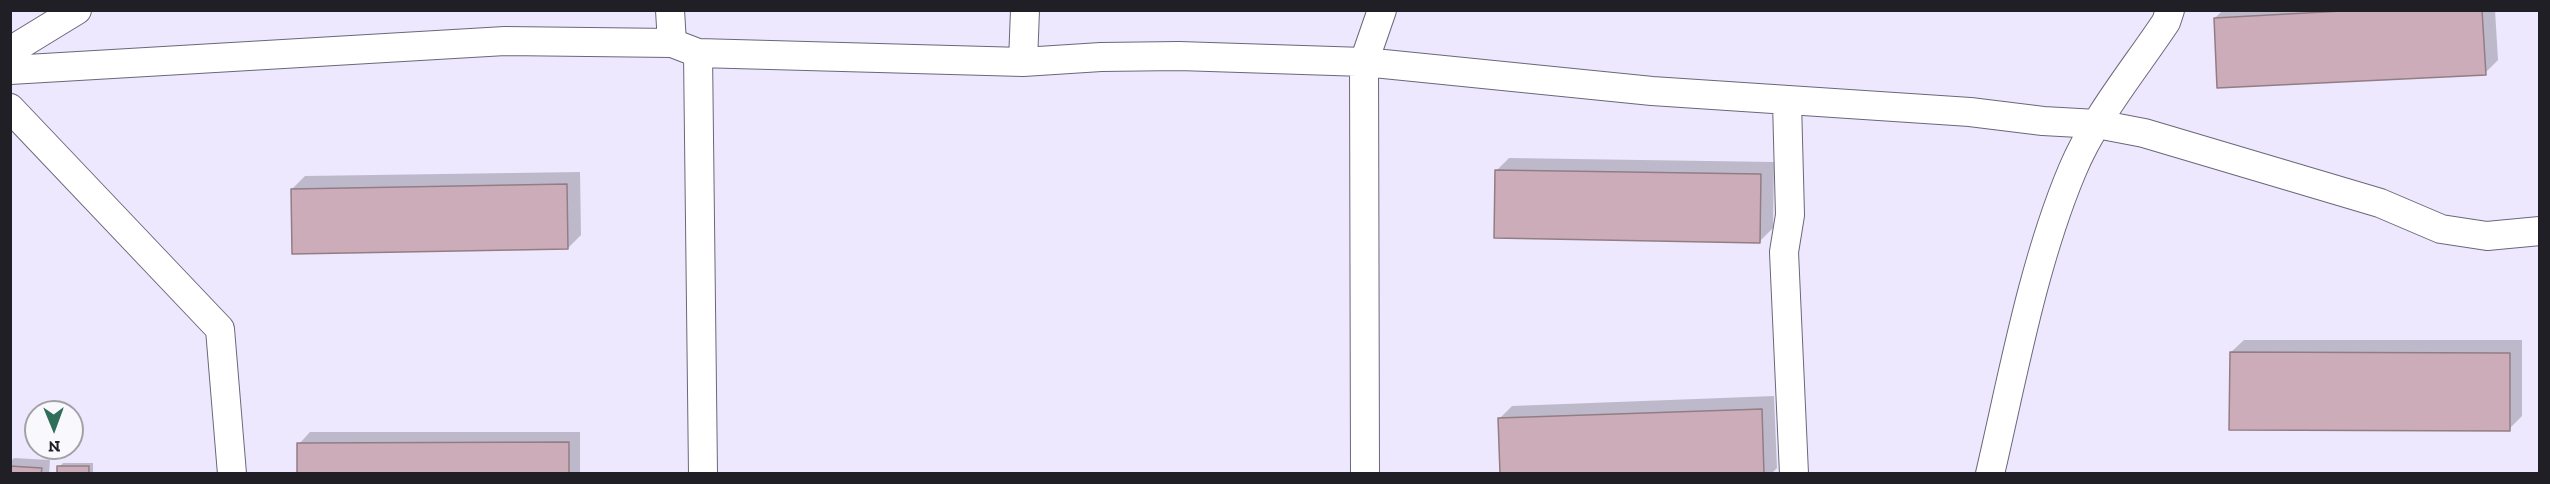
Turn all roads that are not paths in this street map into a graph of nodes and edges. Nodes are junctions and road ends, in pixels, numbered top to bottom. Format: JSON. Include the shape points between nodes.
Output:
{"nodes":[{"id":1,"x":77,"y":10,"type":"edge"},
{"id":2,"x":670,"y":10,"type":"edge"},
{"id":3,"x":1025,"y":10,"type":"edge"},
{"id":4,"x":1382,"y":10,"type":"edge"},
{"id":5,"x":2170,"y":10,"type":"edge"},
{"id":6,"x":685,"y":48,"type":"junction"},
{"id":7,"x":10,"y":51,"type":"edge"},
{"id":8,"x":1023,"y":62,"type":"junction"},
{"id":9,"x":1364,"y":62,"type":"junction"},
{"id":10,"x":10,"y":70,"type":"edge"},
{"id":11,"x":1787,"y":102,"type":"junction"},
{"id":12,"x":10,"y":108,"type":"edge"},
{"id":13,"x":2097,"y":124,"type":"junction"},
{"id":14,"x":2540,"y":231,"type":"edge"},
{"id":15,"x":232,"y":474,"type":"edge"},
{"id":16,"x":703,"y":474,"type":"edge"},
{"id":17,"x":1365,"y":474,"type":"edge"},
{"id":18,"x":1794,"y":474,"type":"edge"},
{"id":19,"x":1990,"y":474,"type":"edge"}],
"edges":[{"from":1,"to":7,"type":"street"},
{"from":2,"to":6,"type":"street"},
{"from":3,"to":8,"type":"street"},
{"from":4,"to":9,"type":"street"},
{"from":5,"to":13,"type":"street","via":[[2166,22]]},
{"from":6,"to":8,"type":"street"},
{"from":6,"to":10,"type":"street","via":[[505,41]]},
{"from":6,"to":16,"type":"street"},
{"from":8,"to":9,"type":"street","via":[[1179,57]]},
{"from":9,"to":11,"type":"street"},
{"from":9,"to":17,"type":"street"},
{"from":11,"to":13,"type":"street"},
{"from":11,"to":18,"type":"street","via":[[1790,215],[1784,252]]},
{"from":12,"to":15,"type":"street","via":[[220,329]]},
{"from":13,"to":14,"type":"street","via":[[2187,144],[2380,202],[2441,229],[2487,236]]},
{"from":13,"to":19,"type":"street","via":[[2072,169],[2053,223]]}]}
